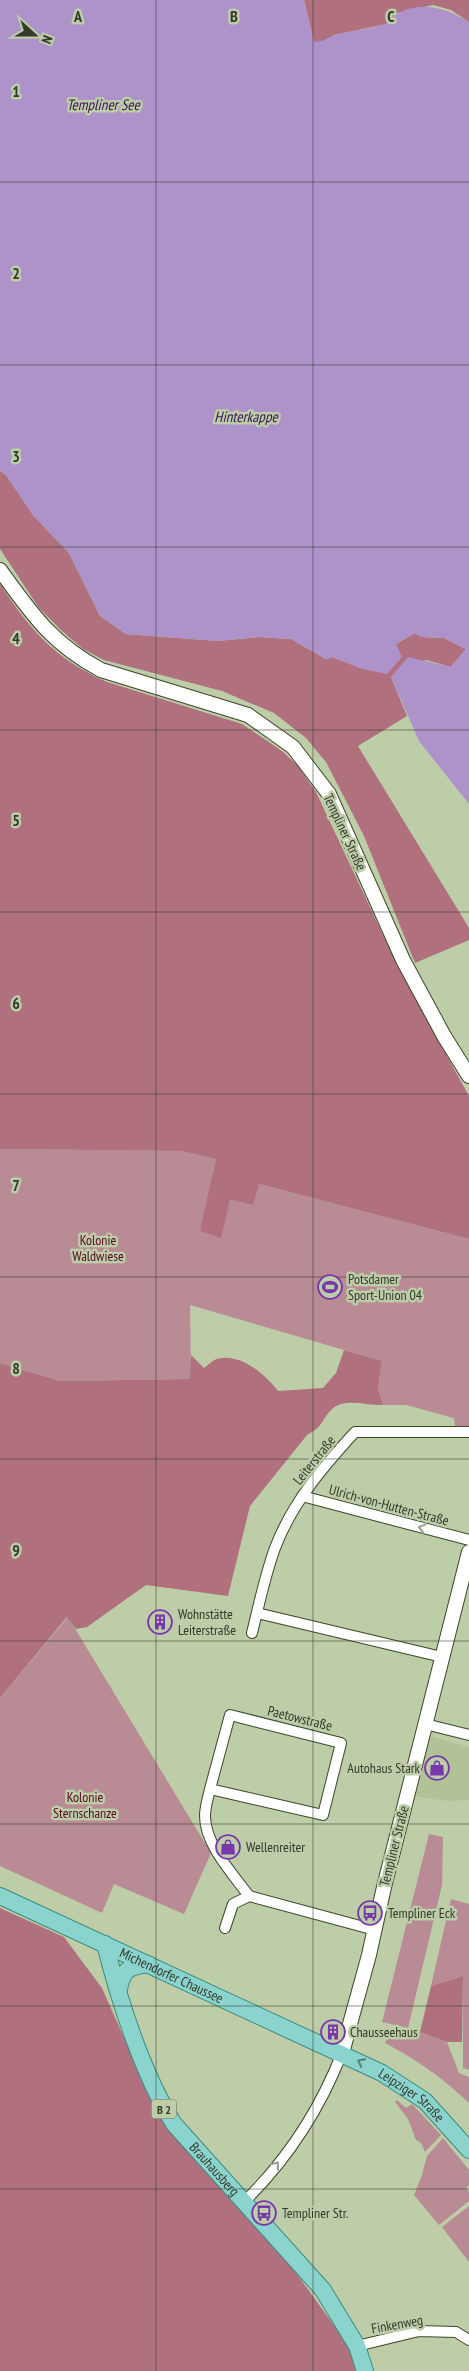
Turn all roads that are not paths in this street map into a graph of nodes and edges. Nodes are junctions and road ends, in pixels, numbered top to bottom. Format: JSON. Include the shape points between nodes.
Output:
{"nodes":[{"id":1,"x":0,"y":570,"type":"edge"},
{"id":2,"x":469,"y":1076,"type":"edge"},
{"id":3,"x":469,"y":1432,"type":"edge"},
{"id":4,"x":302,"y":1496,"type":"junction"},
{"id":5,"x":469,"y":1540,"type":"edge"},
{"id":6,"x":469,"y":1552,"type":"edge"},
{"id":7,"x":466,"y":1573,"type":"edge"},
{"id":8,"x":257,"y":1613,"type":"junction"},
{"id":9,"x":252,"y":1633,"type":"dead end"},
{"id":10,"x":442,"y":1657,"type":"junction"},
{"id":11,"x":425,"y":1724,"type":"junction"},
{"id":12,"x":469,"y":1735,"type":"edge"},
{"id":13,"x":210,"y":1789,"type":"junction"},
{"id":14,"x":0,"y":1896,"type":"edge"},
{"id":15,"x":249,"y":1896,"type":"junction"},
{"id":16,"x":226,"y":1928,"type":"dead end"},
{"id":17,"x":375,"y":1930,"type":"junction"},
{"id":18,"x":105,"y":1944,"type":"junction"},
{"id":19,"x":148,"y":1964,"type":"junction"},
{"id":20,"x":119,"y":1989,"type":"junction"},
{"id":21,"x":342,"y":2053,"type":"junction"},
{"id":22,"x":468,"y":2146,"type":"edge"},
{"id":23,"x":244,"y":2202,"type":"junction"},
{"id":24,"x":469,"y":2340,"type":"edge"},
{"id":25,"x":357,"y":2346,"type":"junction"},
{"id":26,"x":365,"y":2371,"type":"edge"}],
"edges":[{"from":1,"to":2,"type":"street","name":"Templiner Straße","via":[[46,631],[79,658],[123,678],[248,715],[293,747],[329,794],[403,960]]},
{"from":3,"to":4,"type":"street","name":"Leiterstraße","via":[[355,1432]]},
{"from":5,"to":4,"type":"street","name":"Ulrich-von-Hutten-Straße","one_way":true},
{"from":4,"to":8,"type":"street","name":"Leiterstraße","via":[[275,1549]]},
{"from":6,"to":7,"type":"street","name":"Templiner Straße"},
{"from":7,"to":10,"type":"street","name":"Templiner Straße"},
{"from":8,"to":9,"type":"street","name":"Leiterstraße"},
{"from":8,"to":10,"type":"street"},
{"from":10,"to":11,"type":"street","name":"Templiner Straße"},
{"from":11,"to":12,"type":"street"},
{"from":11,"to":17,"type":"street","name":"Templiner Straße"},
{"from":13,"to":13,"type":"street","name":"Paetowstraße","via":[[230,1715],[341,1743],[323,1815]]},
{"from":13,"to":15,"type":"street","name":"Paetowstraße","via":[[205,1817],[207,1831]]},
{"from":14,"to":18,"type":"main road","name":"Michendorfer Chaussee"},
{"from":15,"to":16,"type":"street","via":[[233,1904]]},
{"from":15,"to":17,"type":"street"},
{"from":17,"to":21,"type":"street","name":"Templiner Straße"},
{"from":18,"to":19,"type":"main road","name":"Michendorfer Chaussee"},
{"from":18,"to":20,"type":"main road","name":"Brauhausberg","number":"B 2"},
{"from":19,"to":20,"type":"main road","via":[[131,1966],[122,1974]]},
{"from":19,"to":21,"type":"main road","name":"Michendorfer Chaussee"},
{"from":20,"to":23,"type":"main road","name":"Brauhausberg","number":"B 2","via":[[156,2097],[174,2124]]},
{"from":22,"to":21,"type":"main road","name":"Leipziger Straße","one_way":true,"via":[[425,2101],[382,2073]]},
{"from":23,"to":21,"type":"street","name":"Templiner Straße","one_way":true,"via":[[305,2127]]},
{"from":23,"to":25,"type":"main road","name":"Brauhausberg","number":"B 2","via":[[323,2290]]},
{"from":24,"to":25,"type":"street","name":"Finkenweg","via":[[456,2332],[419,2331]]},
{"from":25,"to":26,"type":"main road","name":"Brauhausberg","number":"B 2"}]}
